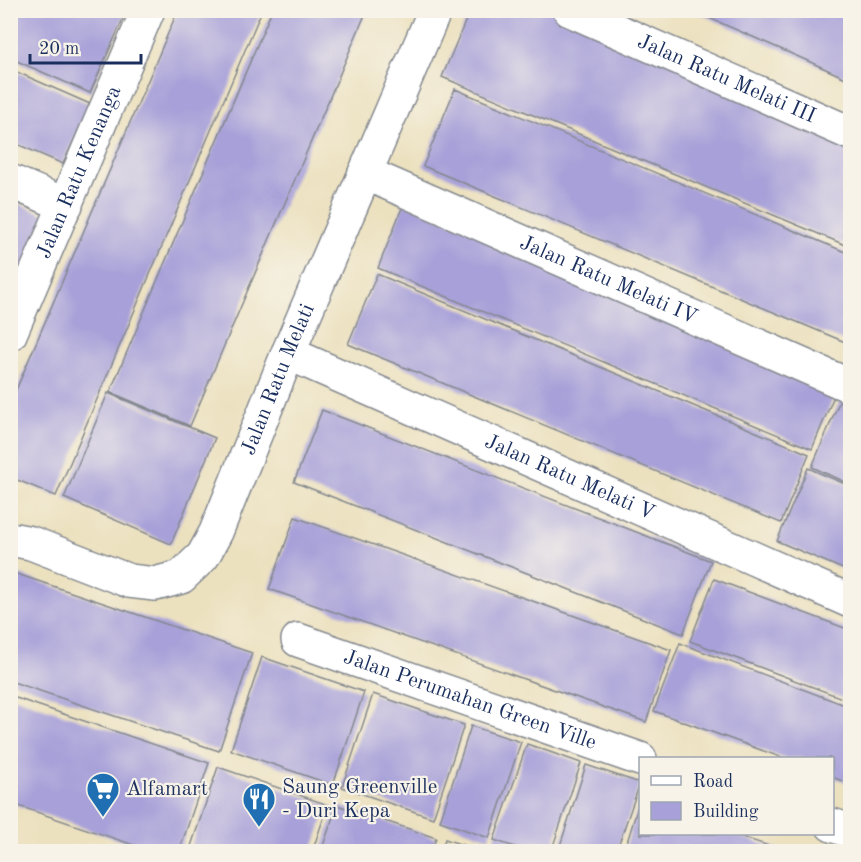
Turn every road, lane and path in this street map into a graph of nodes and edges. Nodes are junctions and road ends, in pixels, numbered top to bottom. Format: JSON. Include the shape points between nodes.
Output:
{"nodes":[{"id":1,"x":148,"y":10,"type":"edge"},
{"id":2,"x":435,"y":10,"type":"edge"},
{"id":3,"x":570,"y":10,"type":"edge"},
{"id":4,"x":850,"y":133,"type":"edge"},
{"id":5,"x":365,"y":172,"type":"junction"},
{"id":6,"x":10,"y":181,"type":"edge"},
{"id":7,"x":66,"y":205,"type":"junction"},
{"id":8,"x":10,"y":334,"type":"edge"},
{"id":9,"x":288,"y":353,"type":"junction"},
{"id":10,"x":850,"y":386,"type":"edge"},
{"id":11,"x":10,"y":539,"type":"edge"},
{"id":12,"x":850,"y":601,"type":"edge"},
{"id":13,"x":298,"y":640,"type":"dead end"},
{"id":14,"x":639,"y":759,"type":"edge"},
{"id":15,"x":834,"y":826,"type":"edge"},
{"id":16,"x":850,"y":831,"type":"edge"}],
"edges":[{"from":1,"to":7,"type":"street","name":"Jalan Ratu Kenanga"},
{"from":2,"to":5,"type":"street","name":"Jalan Ratu Melati"},
{"from":3,"to":4,"type":"street","name":"Jalan Ratu Melati III"},
{"from":5,"to":9,"type":"street","name":"Jalan Ratu Melati"},
{"from":5,"to":10,"type":"street","name":"Jalan Ratu Melati IV"},
{"from":6,"to":7,"type":"street"},
{"from":7,"to":8,"type":"street","name":"Jalan Ratu Kenanga"},
{"from":9,"to":11,"type":"street","name":"Jalan Ratu Melati","via":[[216,532],[202,556],[181,577],[155,584],[129,580]]},
{"from":9,"to":12,"type":"street","name":"Jalan Ratu Melati V"},
{"from":13,"to":14,"type":"street","name":"Jalan Perumahan Green Ville"},
{"from":15,"to":16,"type":"street"}]}
